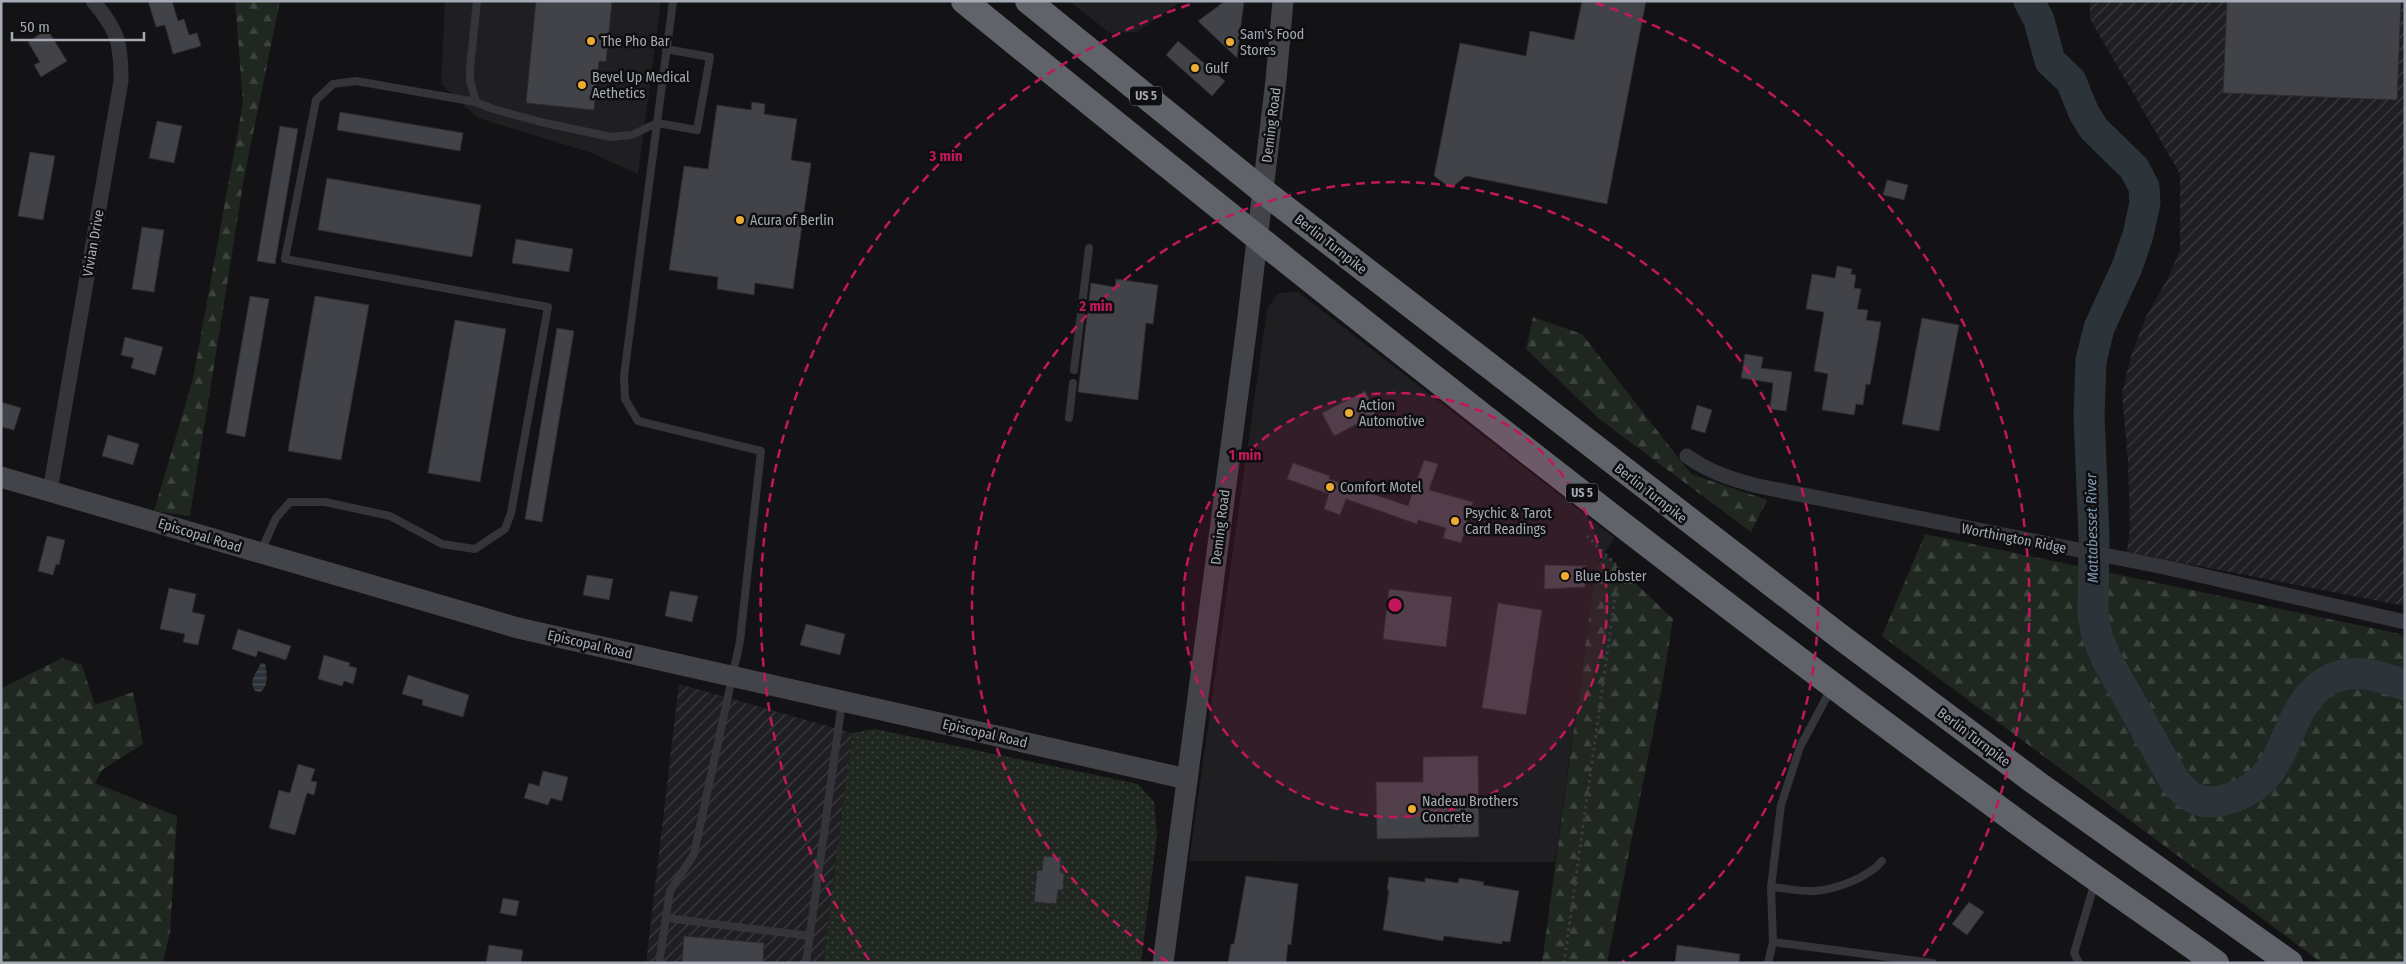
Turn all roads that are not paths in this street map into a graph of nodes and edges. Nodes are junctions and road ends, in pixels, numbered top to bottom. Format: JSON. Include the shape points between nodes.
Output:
{"nodes":[{"id":1,"x":93,"y":1,"type":"edge"},
{"id":2,"x":477,"y":1,"type":"edge"},
{"id":3,"x":673,"y":1,"type":"edge"},
{"id":4,"x":964,"y":1,"type":"edge"},
{"id":5,"x":1028,"y":1,"type":"edge"},
{"id":6,"x":1283,"y":1,"type":"edge"},
{"id":7,"x":666,"y":49,"type":"junction"},
{"id":8,"x":476,"y":102,"type":"junction"},
{"id":9,"x":657,"y":123,"type":"junction"},
{"id":10,"x":1263,"y":191,"type":"junction"},
{"id":11,"x":1258,"y":239,"type":"junction"},
{"id":12,"x":1089,"y":248,"type":"dead end"},
{"id":13,"x":1074,"y":370,"type":"dead end"},
{"id":14,"x":1073,"y":383,"type":"dead end"},
{"id":15,"x":1069,"y":418,"type":"dead end"},
{"id":16,"x":1687,"y":456,"type":"dead end"},
{"id":17,"x":1,"y":477,"type":"edge"},
{"id":18,"x":50,"y":491,"type":"junction"},
{"id":19,"x":260,"y":553,"type":"junction"},
{"id":20,"x":2405,"y":622,"type":"edge"},
{"id":21,"x":732,"y":676,"type":"junction"},
{"id":22,"x":1834,"y":685,"type":"junction"},
{"id":23,"x":842,"y":701,"type":"junction"},
{"id":24,"x":1187,"y":779,"type":"junction"},
{"id":25,"x":1882,"y":861,"type":"dead end"},
{"id":26,"x":2096,"y":878,"type":"junction"},
{"id":27,"x":1771,"y":887,"type":"junction"},
{"id":28,"x":666,"y":918,"type":"junction"},
{"id":29,"x":810,"y":936,"type":"junction"},
{"id":30,"x":1773,"y":942,"type":"junction"},
{"id":31,"x":1885,"y":960,"type":"edge"},
{"id":32,"x":2078,"y":962,"type":"edge"},
{"id":33,"x":659,"y":963,"type":"edge"},
{"id":34,"x":806,"y":963,"type":"edge"},
{"id":35,"x":1163,"y":963,"type":"edge"},
{"id":36,"x":1768,"y":963,"type":"edge"},
{"id":37,"x":1933,"y":963,"type":"edge"},
{"id":38,"x":2216,"y":963,"type":"edge"},
{"id":39,"x":2290,"y":963,"type":"edge"}],
"edges":[{"from":1,"to":18,"type":"street","name":"Vivian Drive","via":[[111,24],[121,49],[121,81]]},
{"from":2,"to":8,"type":"lane","via":[[470,68]]},
{"from":3,"to":7,"type":"lane"},
{"from":4,"to":11,"type":"highway","number":"US 5"},
{"from":5,"to":10,"type":"highway","name":"Berlin Turnpike","number":"US 5"},
{"from":6,"to":10,"type":"street","name":"Deming Road"},
{"from":7,"to":9,"type":"lane"},
{"from":7,"to":9,"type":"lane","via":[[710,57],[697,130]]},
{"from":8,"to":9,"type":"lane","via":[[545,123],[611,137],[632,135]]},
{"from":8,"to":19,"type":"lane","via":[[356,81],[333,84],[316,100],[285,259],[548,307],[512,513],[505,529],[475,549],[442,544],[390,516],[325,502],[290,502],[276,518]]},
{"from":9,"to":21,"type":"lane","via":[[624,376],[625,399],[638,421],[761,451],[740,641]]},
{"from":10,"to":11,"type":"street","name":"Deming Road"},
{"from":10,"to":39,"type":"highway","name":"Berlin Turnpike","number":"US 5","via":[[1838,636],[2035,782]]},
{"from":11,"to":22,"type":"highway","number":"US 5","via":[[1611,517]]},
{"from":11,"to":24,"type":"street","name":"Deming Road"},
{"from":12,"to":13,"type":"lane"},
{"from":14,"to":15,"type":"lane"},
{"from":16,"to":20,"type":"street","name":"Worthington Ridge","via":[[1726,478],[1758,486],[2202,576]]},
{"from":17,"to":18,"type":"street","name":"Episcopal Road"},
{"from":18,"to":19,"type":"street","name":"Episcopal Road"},
{"from":19,"to":21,"type":"street","name":"Episcopal Road","via":[[518,628]]},
{"from":21,"to":23,"type":"street","name":"Episcopal Road"},
{"from":21,"to":28,"type":"lane","via":[[694,854],[670,890]]},
{"from":22,"to":26,"type":"highway","number":"US 5"},
{"from":22,"to":27,"type":"lane","via":[[1800,746],[1781,804]]},
{"from":23,"to":24,"type":"street","name":"Episcopal Road"},
{"from":23,"to":29,"type":"lane"},
{"from":24,"to":35,"type":"street","name":"Deming Road"},
{"from":25,"to":27,"type":"lane","via":[[1857,880],[1815,891]]},
{"from":26,"to":32,"type":"lane","via":[[2074,952]]},
{"from":26,"to":38,"type":"highway","number":"US 5"},
{"from":27,"to":30,"type":"lane"},
{"from":28,"to":29,"type":"lane"},
{"from":28,"to":33,"type":"lane"},
{"from":29,"to":34,"type":"lane"},
{"from":30,"to":31,"type":"lane"},
{"from":30,"to":36,"type":"lane"},
{"from":31,"to":37,"type":"lane"}]}
